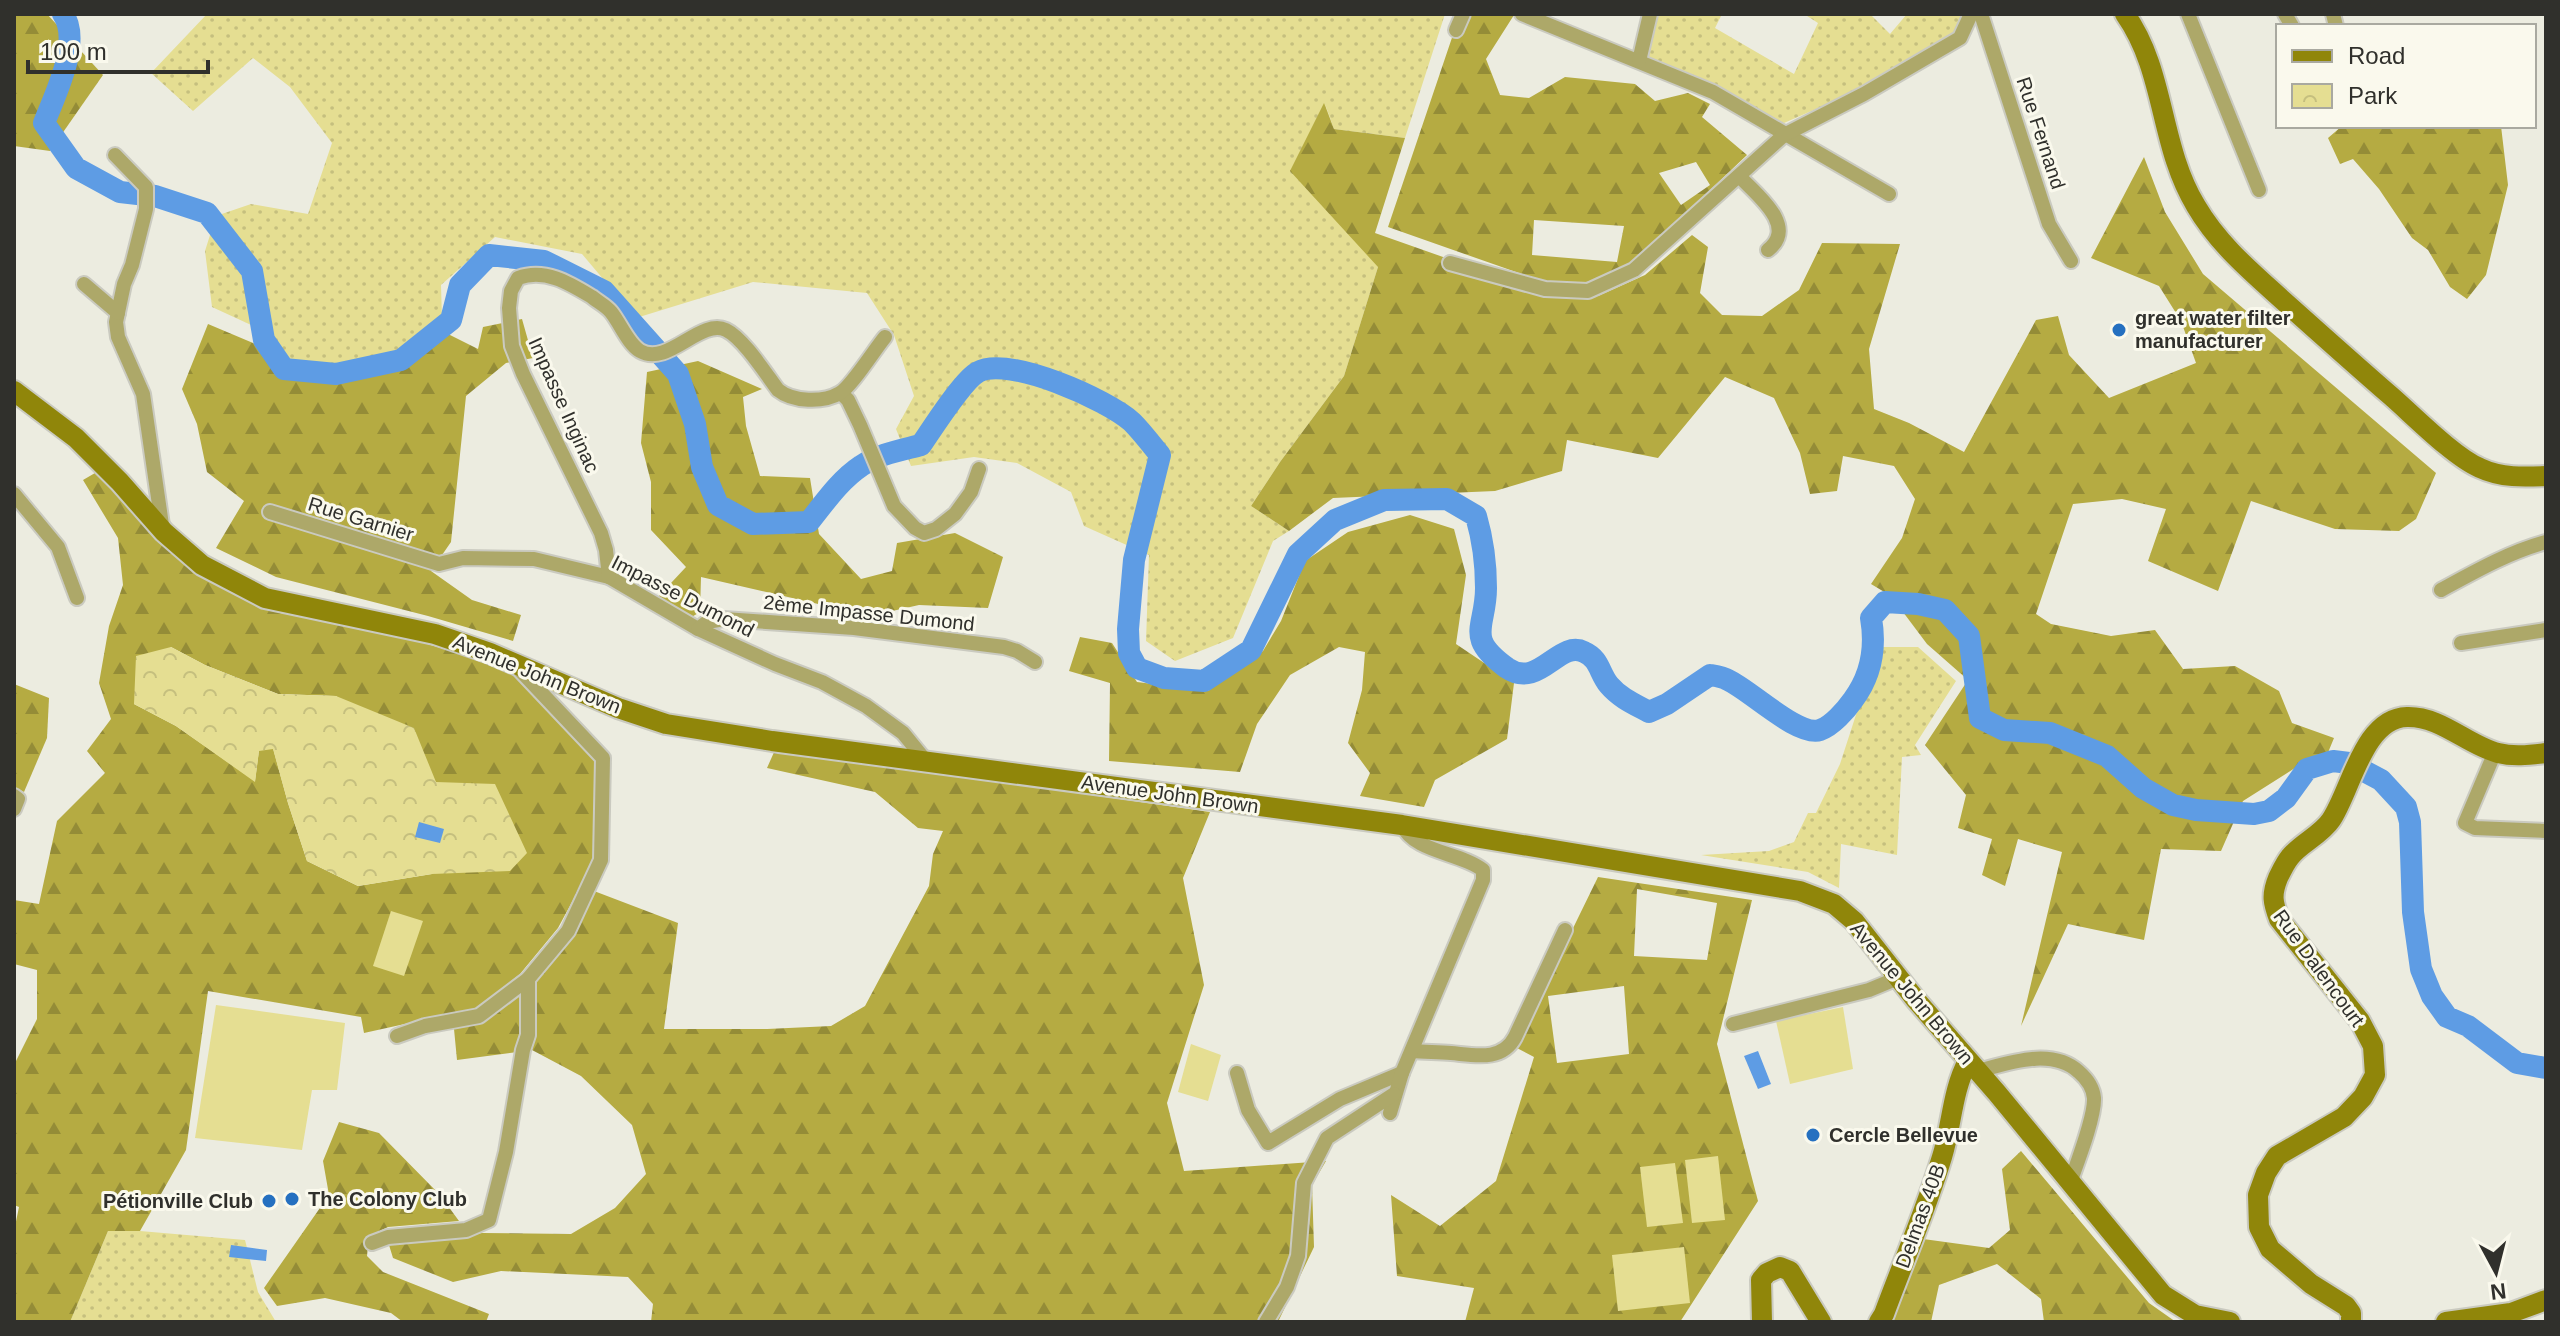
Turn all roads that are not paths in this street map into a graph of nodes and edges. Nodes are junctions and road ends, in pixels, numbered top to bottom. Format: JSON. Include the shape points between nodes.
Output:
{"nodes":[{"id":1,"x":1463,"y":14,"type":"edge"},
{"id":2,"x":1522,"y":14,"type":"edge"},
{"id":3,"x":1650,"y":14,"type":"edge"},
{"id":4,"x":1971,"y":14,"type":"edge"},
{"id":5,"x":1981,"y":14,"type":"edge"},
{"id":6,"x":2125,"y":14,"type":"edge"},
{"id":7,"x":2188,"y":14,"type":"edge"},
{"id":8,"x":1456,"y":30,"type":"dead end"},
{"id":9,"x":1639,"y":61,"type":"junction"},
{"id":10,"x":1784,"y":135,"type":"junction"},
{"id":11,"x":115,"y":155,"type":"dead end"},
{"id":12,"x":1740,"y":177,"type":"junction"},
{"id":13,"x":2259,"y":190,"type":"dead end"},
{"id":14,"x":1889,"y":194,"type":"dead end"},
{"id":15,"x":1768,"y":250,"type":"dead end"},
{"id":16,"x":2071,"y":261,"type":"dead end"},
{"id":17,"x":1450,"y":263,"type":"dead end"},
{"id":18,"x":84,"y":284,"type":"dead end"},
{"id":19,"x":118,"y":313,"type":"junction"},
{"id":20,"x":885,"y":337,"type":"dead end"},
{"id":21,"x":14,"y":391,"type":"edge"},
{"id":22,"x":841,"y":393,"type":"junction"},
{"id":23,"x":979,"y":469,"type":"dead end"},
{"id":24,"x":2546,"y":476,"type":"edge"},
{"id":25,"x":14,"y":494,"type":"edge"},
{"id":26,"x":270,"y":512,"type":"dead end"},
{"id":27,"x":164,"y":532,"type":"junction"},
{"id":28,"x":2546,"y":542,"type":"edge"},
{"id":29,"x":439,"y":564,"type":"joint"},
{"id":30,"x":609,"y":577,"type":"junction"},
{"id":31,"x":2441,"y":590,"type":"dead end"},
{"id":32,"x":77,"y":598,"type":"dead end"},
{"id":33,"x":698,"y":629,"type":"junction"},
{"id":34,"x":2546,"y":630,"type":"edge"},
{"id":35,"x":2461,"y":643,"type":"dead end"},
{"id":36,"x":1035,"y":662,"type":"dead end"},
{"id":37,"x":512,"y":663,"type":"junction"},
{"id":38,"x":2495,"y":752,"type":"junction"},
{"id":39,"x":2546,"y":753,"type":"edge"},
{"id":40,"x":925,"y":760,"type":"junction"},
{"id":41,"x":14,"y":796,"type":"edge"},
{"id":42,"x":14,"y":809,"type":"edge"},
{"id":43,"x":1402,"y":825,"type":"junction"},
{"id":44,"x":2546,"y":831,"type":"edge"},
{"id":45,"x":1565,"y":930,"type":"dead end"},
{"id":46,"x":1898,"y":978,"type":"junction"},
{"id":47,"x":528,"y":979,"type":"junction"},
{"id":48,"x":1733,"y":1024,"type":"dead end"},
{"id":49,"x":397,"y":1036,"type":"dead end"},
{"id":50,"x":1412,"y":1051,"type":"junction"},
{"id":51,"x":1973,"y":1066,"type":"junction"},
{"id":52,"x":1237,"y":1073,"type":"dead end"},
{"id":53,"x":1402,"y":1073,"type":"junction"},
{"id":54,"x":1394,"y":1094,"type":"junction"},
{"id":55,"x":1390,"y":1113,"type":"dead end"},
{"id":56,"x":2070,"y":1183,"type":"junction"},
{"id":57,"x":372,"y":1243,"type":"dead end"},
{"id":58,"x":2546,"y":1300,"type":"edge"},
{"id":59,"x":1266,"y":1322,"type":"edge"},
{"id":60,"x":1762,"y":1322,"type":"edge"},
{"id":61,"x":1821,"y":1322,"type":"edge"},
{"id":62,"x":1879,"y":1322,"type":"edge"},
{"id":63,"x":2230,"y":1322,"type":"edge"},
{"id":64,"x":2351,"y":1322,"type":"edge"},
{"id":65,"x":2446,"y":1322,"type":"edge"}],
"edges":[{"from":1,"to":8,"type":"street"},
{"from":2,"to":9,"type":"street"},
{"from":3,"to":9,"type":"street"},
{"from":4,"to":10,"type":"street","via":[[1960,38]]},
{"from":5,"to":16,"type":"street","name":"Rue Fernand","via":[[2049,224]]},
{"from":6,"to":24,"type":"main road","via":[[2150,58],[2180,172],[2223,246],[2414,418],[2479,468],[2506,476]]},
{"from":7,"to":13,"type":"street"},
{"from":9,"to":10,"type":"street","via":[[1713,92]]},
{"from":10,"to":12,"type":"street"},
{"from":10,"to":14,"type":"street"},
{"from":11,"to":19,"type":"street","via":[[146,187],[146,209]]},
{"from":12,"to":15,"type":"street","via":[[1779,223],[1780,233]]},
{"from":12,"to":17,"type":"street","via":[[1634,270],[1588,291],[1545,289]]},
{"from":18,"to":19,"type":"street"},
{"from":19,"to":27,"type":"street","via":[[118,337],[143,394]]},
{"from":20,"to":22,"type":"street"},
{"from":21,"to":27,"type":"main road","name":"Avenue John Brown","via":[[76,438]]},
{"from":22,"to":23,"type":"street","via":[[894,506],[924,533],[955,514]]},
{"from":22,"to":30,"type":"street","name":"Impasse Inginac","via":[[817,399],[787,397],[723,328],[653,355],[640,351],[609,308],[572,285],[546,275],[518,278],[509,308],[512,346],[601,533]]},
{"from":25,"to":32,"type":"street","via":[[58,547]]},
{"from":26,"to":29,"type":"street","name":"Rue Garnier"},
{"from":27,"to":37,"type":"main road","name":"Avenue John Brown","via":[[202,565],[265,598],[435,634]]},
{"from":28,"to":31,"type":"street"},
{"from":29,"to":30,"type":"street","name":"Impasse Dumond","via":[[463,558],[534,559]]},
{"from":30,"to":33,"type":"street","name":"Impasse Dumond"},
{"from":33,"to":36,"type":"street","name":"2ème Impasse Dumond","via":[[724,619],[854,628],[1004,647]]},
{"from":33,"to":40,"type":"street","name":"Impasse Dumond","via":[[866,706],[903,733]]},
{"from":34,"to":35,"type":"street"},
{"from":37,"to":40,"type":"main road","name":"Avenue John Brown","via":[[666,724]]},
{"from":37,"to":47,"type":"street","via":[[603,758],[597,883],[568,931]]},
{"from":38,"to":39,"type":"main road","name":"Rue Dalencourt","via":[[2521,757]]},
{"from":38,"to":44,"type":"street","via":[[2465,823]]},
{"from":38,"to":64,"type":"main road","name":"Rue Dalencourt","via":[[2439,725],[2406,716],[2386,724],[2373,737],[2329,823],[2290,856],[2277,881],[2272,902],[2279,919],[2360,1021],[2373,1046],[2375,1075],[2344,1117],[2277,1156],[2258,1195],[2259,1227],[2270,1249],[2346,1306]]},
{"from":40,"to":43,"type":"main road","name":"Avenue John Brown"},
{"from":41,"to":42,"type":"street"},
{"from":43,"to":46,"type":"main road","name":"Avenue John Brown","via":[[1800,891],[1834,904],[1854,921]]},
{"from":43,"to":50,"type":"street","via":[[1407,835],[1424,845],[1483,870]]},
{"from":45,"to":50,"type":"street","via":[[1507,1049],[1481,1056]]},
{"from":46,"to":48,"type":"street"},
{"from":46,"to":51,"type":"main road","name":"Avenue John Brown"},
{"from":47,"to":49,"type":"street","via":[[479,1016]]},
{"from":47,"to":57,"type":"street","via":[[528,1035],[489,1220],[466,1230]]},
{"from":50,"to":53,"type":"street"},
{"from":51,"to":56,"type":"main road","name":"Avenue John Brown"},
{"from":51,"to":56,"type":"street","via":[[2052,1058],[2072,1065],[2089,1081],[2094,1099]]},
{"from":51,"to":62,"type":"main road","name":"Delmas 40B","via":[[1962,1072],[1943,1154]]},
{"from":52,"to":53,"type":"street","via":[[1248,1110],[1268,1143],[1340,1099]]},
{"from":53,"to":54,"type":"street"},
{"from":54,"to":55,"type":"street"},
{"from":54,"to":59,"type":"street","via":[[1327,1138],[1304,1183],[1298,1256]]},
{"from":56,"to":63,"type":"main road","name":"Avenue John Brown","via":[[2163,1295],[2187,1312]]},
{"from":58,"to":65,"type":"main road","via":[[2511,1313]]},
{"from":60,"to":61,"type":"main road","via":[[1761,1280],[1780,1267],[1790,1271]]}]}
